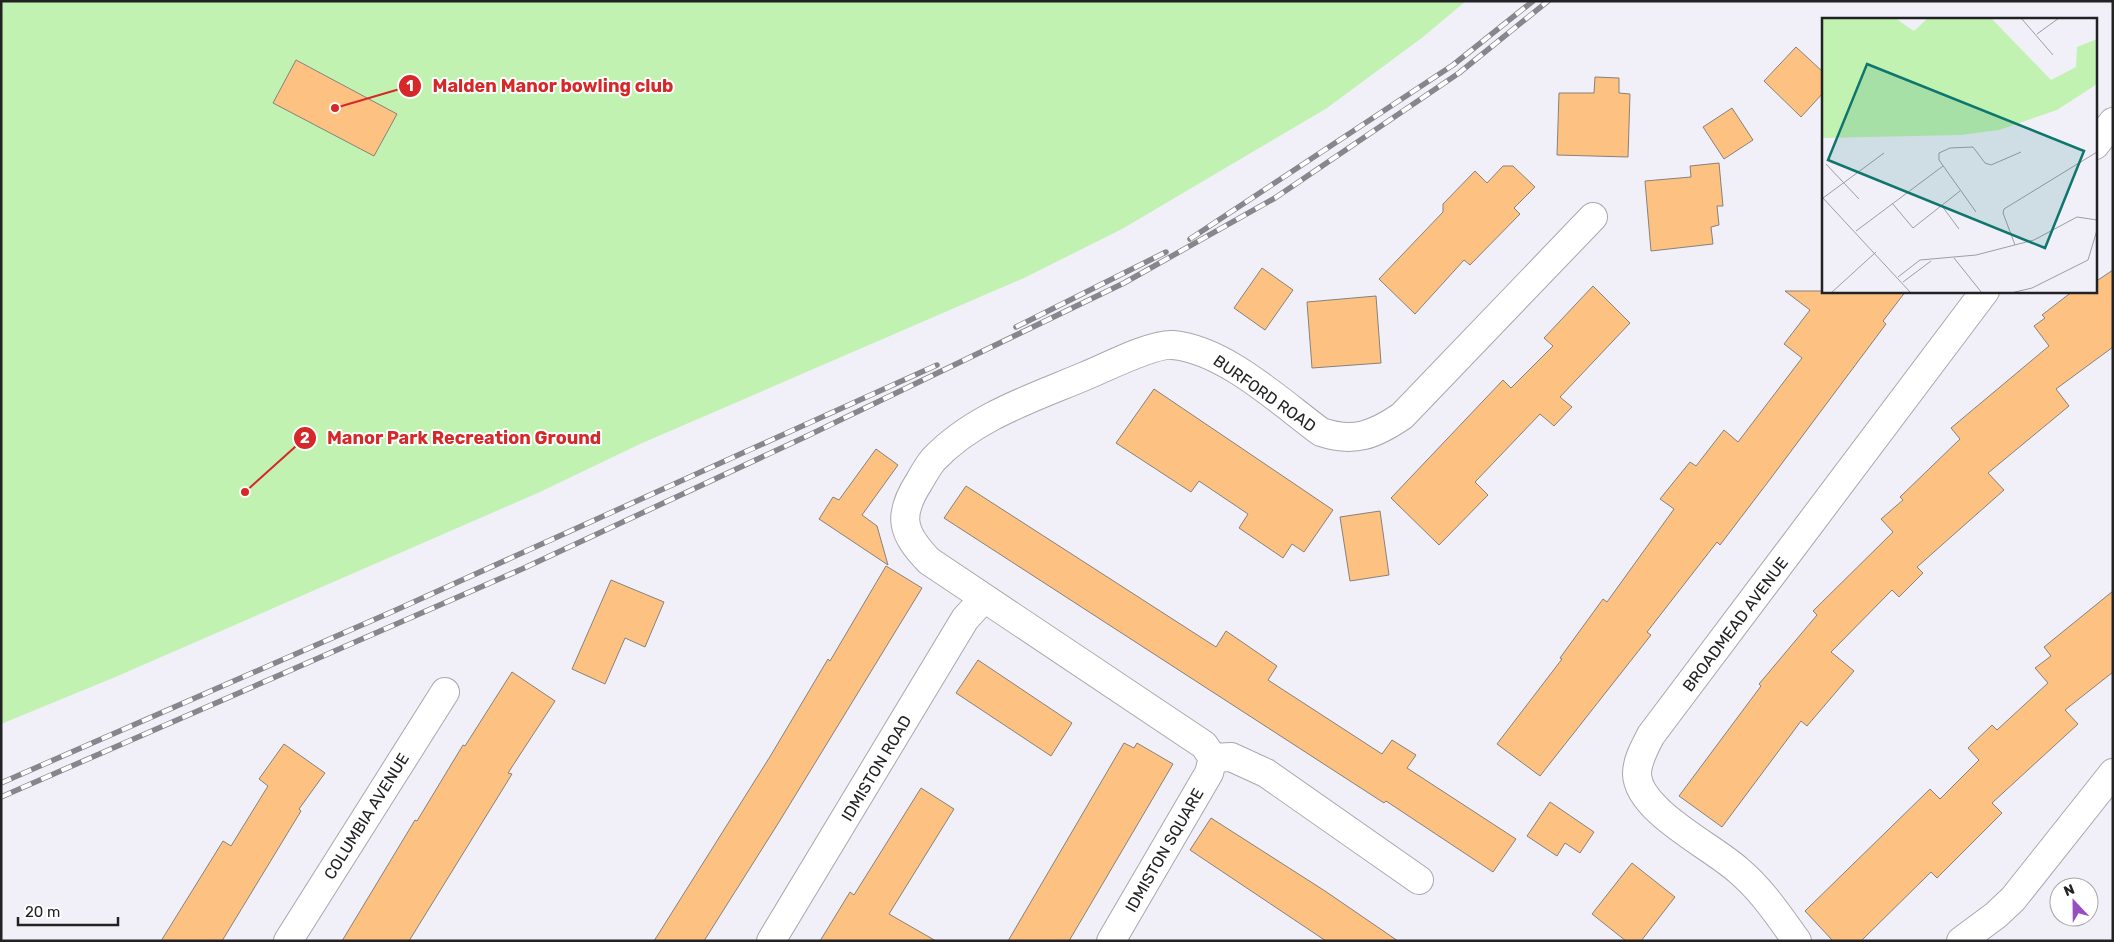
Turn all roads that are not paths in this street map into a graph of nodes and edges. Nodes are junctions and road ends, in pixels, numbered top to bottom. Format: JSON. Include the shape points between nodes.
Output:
{"nodes":[{"id":1,"x":2113,"y":122,"type":"edge"},
{"id":2,"x":2096,"y":144,"type":"edge"},
{"id":3,"x":1593,"y":217,"type":"dead end"},
{"id":4,"x":1984,"y":292,"type":"edge"},
{"id":5,"x":984,"y":598,"type":"junction"},
{"id":6,"x":445,"y":692,"type":"dead end"},
{"id":7,"x":1213,"y":758,"type":"junction"},
{"id":8,"x":2113,"y":773,"type":"edge"},
{"id":9,"x":1418,"y":880,"type":"dead end"},
{"id":10,"x":288,"y":941,"type":"edge"},
{"id":11,"x":772,"y":941,"type":"edge"},
{"id":12,"x":1111,"y":941,"type":"edge"},
{"id":13,"x":1797,"y":941,"type":"edge"},
{"id":14,"x":1961,"y":941,"type":"edge"}],
"edges":[{"from":1,"to":2,"type":"street"},
{"from":3,"to":5,"type":"street","name":"BURFORD ROAD","via":[[1402,416],[1383,429],[1360,437],[1339,438],[1321,432],[1223,360],[1196,349],[1171,344],[1147,350],[1017,404],[983,422],[933,460],[906,506],[904,522],[912,544],[929,561]]},
{"from":4,"to":13,"type":"street","name":"BROADMEAD AVENUE","via":[[1651,735],[1641,754],[1637,775],[1646,796],[1659,812],[1738,870],[1766,898]]},
{"from":5,"to":7,"type":"street","name":"BURFORD ROAD","via":[[1204,745]]},
{"from":5,"to":11,"type":"street","name":"IDMISTON ROAD","via":[[965,619]]},
{"from":6,"to":10,"type":"street","name":"COLUMBIA AVENUE"},
{"from":7,"to":9,"type":"street","via":[[1231,757],[1266,773]]},
{"from":7,"to":12,"type":"street","name":"IDMISTON SQUARE","via":[[1209,773]]},
{"from":8,"to":14,"type":"street","via":[[2013,899]]}]}
